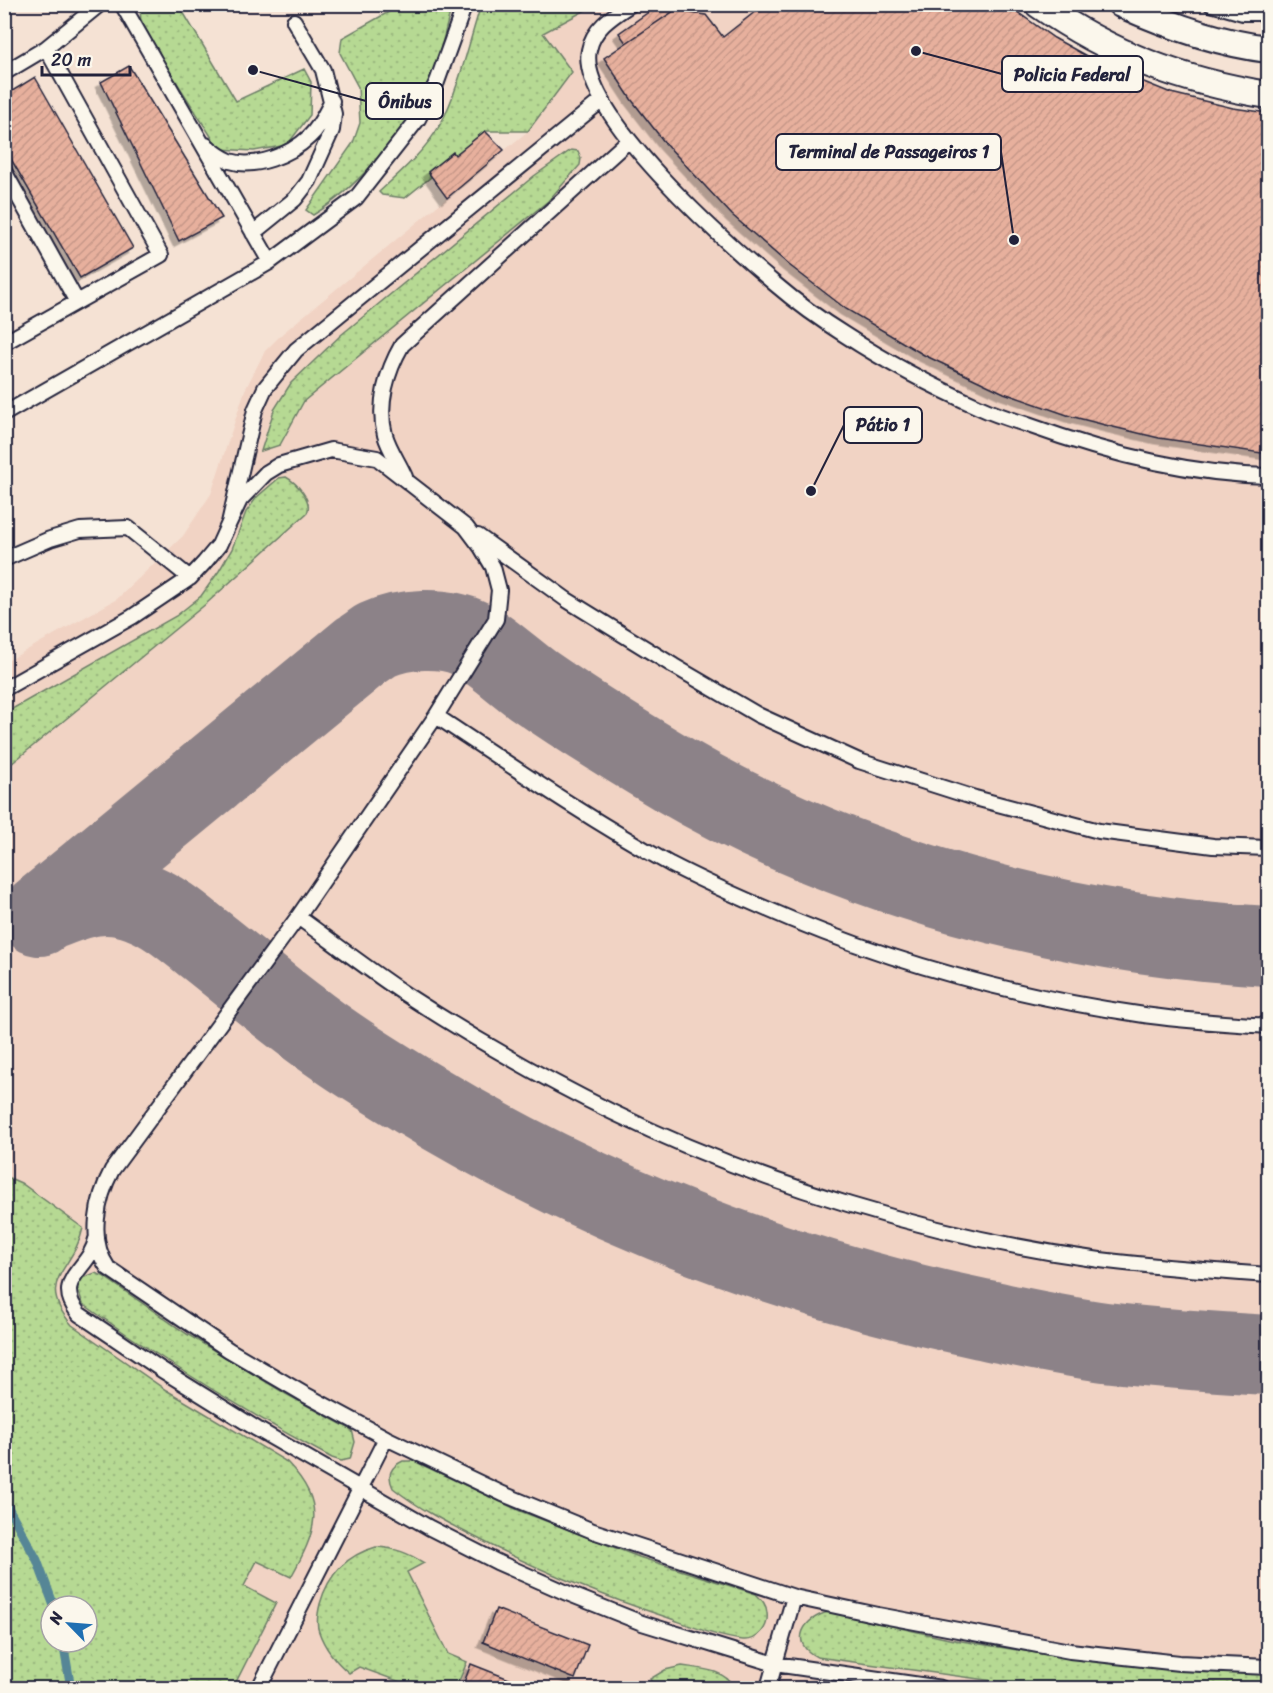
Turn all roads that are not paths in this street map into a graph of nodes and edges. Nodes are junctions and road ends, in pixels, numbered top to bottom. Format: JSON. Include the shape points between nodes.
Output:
{"nodes":[{"id":1,"x":100,"y":4,"type":"edge"},
{"id":2,"x":122,"y":4,"type":"edge"},
{"id":3,"x":465,"y":4,"type":"edge"},
{"id":4,"x":1038,"y":4,"type":"edge"},
{"id":5,"x":1121,"y":4,"type":"edge"},
{"id":6,"x":1211,"y":4,"type":"edge"},
{"id":7,"x":626,"y":6,"type":"edge"},
{"id":8,"x":1269,"y":14,"type":"edge"},
{"id":9,"x":294,"y":21,"type":"dead end"},
{"id":10,"x":46,"y":48,"type":"junction"},
{"id":11,"x":1269,"y":50,"type":"edge"},
{"id":12,"x":4,"y":73,"type":"edge"},
{"id":13,"x":1269,"y":95,"type":"edge"},
{"id":14,"x":602,"y":100,"type":"junction"},
{"id":15,"x":332,"y":101,"type":"junction"},
{"id":16,"x":201,"y":141,"type":"junction"},
{"id":17,"x":628,"y":141,"type":"junction"},
{"id":18,"x":4,"y":171,"type":"edge"},
{"id":19,"x":253,"y":233,"type":"junction"},
{"id":20,"x":270,"y":261,"type":"junction"},
{"id":21,"x":76,"y":302,"type":"junction"},
{"id":22,"x":4,"y":343,"type":"edge"},
{"id":23,"x":4,"y":414,"type":"edge"},
{"id":24,"x":1269,"y":476,"type":"edge"},
{"id":25,"x":406,"y":479,"type":"junction"},
{"id":26,"x":229,"y":523,"type":"junction"},
{"id":27,"x":466,"y":527,"type":"junction"},
{"id":28,"x":4,"y":559,"type":"edge"},
{"id":29,"x":190,"y":578,"type":"junction"},
{"id":30,"x":4,"y":688,"type":"edge"},
{"id":31,"x":436,"y":716,"type":"junction"},
{"id":32,"x":1269,"y":848,"type":"edge"},
{"id":33,"x":298,"y":917,"type":"junction"},
{"id":34,"x":1269,"y":1026,"type":"edge"},
{"id":35,"x":98,"y":1234,"type":"junction"},
{"id":36,"x":108,"y":1268,"type":"junction"},
{"id":37,"x":76,"y":1274,"type":"junction"},
{"id":38,"x":1269,"y":1275,"type":"edge"},
{"id":39,"x":386,"y":1438,"type":"junction"},
{"id":40,"x":360,"y":1488,"type":"junction"},
{"id":41,"x":794,"y":1597,"type":"junction"},
{"id":42,"x":775,"y":1664,"type":"junction"},
{"id":43,"x":1269,"y":1667,"type":"edge"},
{"id":44,"x":260,"y":1689,"type":"edge"},
{"id":45,"x":768,"y":1689,"type":"edge"},
{"id":46,"x":941,"y":1689,"type":"edge"}],
"edges":[{"from":1,"to":10,"type":"lane"},
{"from":2,"to":16,"type":"lane"},
{"from":3,"to":20,"type":"lane","via":[[437,82],[406,135],[356,198]]},
{"from":4,"to":13,"type":"street","via":[[1100,42],[1146,64]]},
{"from":5,"to":11,"type":"street","via":[[1201,35]]},
{"from":6,"to":8,"type":"lane","via":[[1244,13]]},
{"from":7,"to":14,"type":"lane","via":[[601,26],[589,50],[591,76]]},
{"from":9,"to":15,"type":"lane","via":[[323,70]]},
{"from":10,"to":12,"type":"lane"},
{"from":10,"to":21,"type":"lane","via":[[161,255]]},
{"from":14,"to":17,"type":"lane"},
{"from":14,"to":26,"type":"lane","via":[[296,350],[265,388],[255,410]]},
{"from":15,"to":16,"type":"lane","via":[[309,138],[278,156],[244,163],[231,161]]},
{"from":15,"to":19,"type":"lane","via":[[332,130],[309,180],[283,211]]},
{"from":16,"to":19,"type":"lane"},
{"from":17,"to":24,"type":"lane","via":[[701,217],[776,285],[844,335],[913,376],[984,409],[1070,441],[1152,462]]},
{"from":17,"to":25,"type":"lane","via":[[402,345],[388,376],[383,410],[386,435]]},
{"from":18,"to":21,"type":"lane"},
{"from":19,"to":20,"type":"lane"},
{"from":20,"to":23,"type":"lane"},
{"from":21,"to":22,"type":"lane"},
{"from":25,"to":26,"type":"lane","via":[[377,458],[331,450],[301,457],[266,473],[240,500]]},
{"from":25,"to":27,"type":"lane"},
{"from":26,"to":29,"type":"lane","via":[[219,545]]},
{"from":27,"to":31,"type":"lane","via":[[492,567],[499,590],[496,619]]},
{"from":27,"to":32,"type":"lane","via":[[567,600],[683,671],[758,715],[859,761],[975,798],[1099,831],[1213,846]]},
{"from":28,"to":29,"type":"lane","via":[[80,530],[128,528]]},
{"from":29,"to":30,"type":"lane","via":[[132,617]]},
{"from":31,"to":33,"type":"lane"},
{"from":31,"to":34,"type":"lane","via":[[568,804],[671,864],[806,926],[890,956],[1028,993],[1138,1014]]},
{"from":33,"to":35,"type":"lane","via":[[112,1170],[97,1214]]},
{"from":33,"to":38,"type":"lane","via":[[484,1043],[612,1112],[746,1168],[833,1199],[1018,1246],[1100,1260]]},
{"from":35,"to":36,"type":"lane","via":[[98,1249]]},
{"from":35,"to":37,"type":"lane","via":[[91,1254]]},
{"from":36,"to":37,"type":"lane","via":[[85,1267]]},
{"from":36,"to":39,"type":"lane","via":[[229,1350]]},
{"from":37,"to":40,"type":"lane","via":[[68,1287],[79,1314],[257,1429]]},
{"from":39,"to":40,"type":"lane"},
{"from":39,"to":41,"type":"lane","via":[[592,1531]]},
{"from":40,"to":42,"type":"lane","via":[[497,1562],[567,1593],[642,1623]]},
{"from":40,"to":44,"type":"lane"},
{"from":41,"to":42,"type":"lane"},
{"from":41,"to":43,"type":"lane","via":[[1070,1651],[1179,1663]]},
{"from":42,"to":45,"type":"lane"},
{"from":42,"to":46,"type":"lane"}]}
